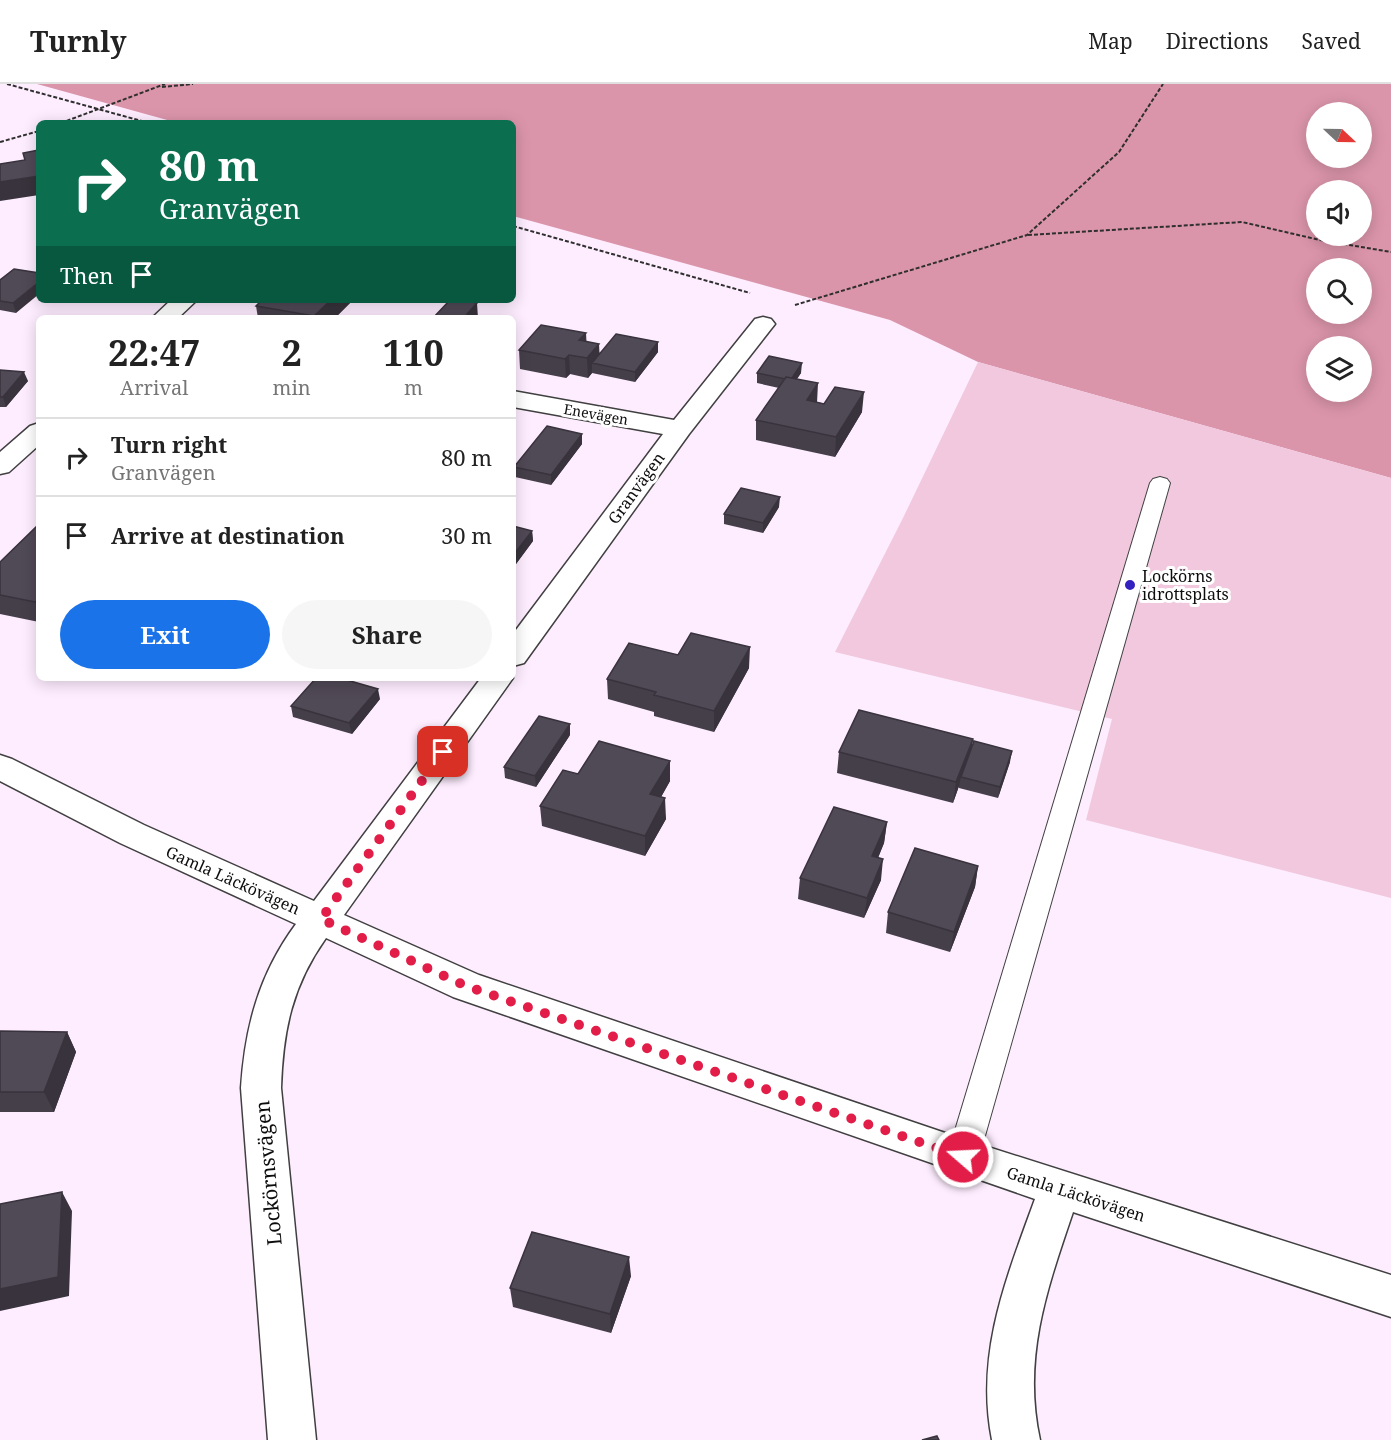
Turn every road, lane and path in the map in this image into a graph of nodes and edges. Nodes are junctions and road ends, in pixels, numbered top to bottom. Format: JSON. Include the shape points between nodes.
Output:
{"nodes":[{"id":1,"x":7,"y":84,"type":"edge"},
{"id":2,"x":165,"y":84,"type":"edge"},
{"id":3,"x":193,"y":84,"type":"edge"},
{"id":4,"x":1162,"y":84,"type":"edge"},
{"id":5,"x":158,"y":87,"type":"junction"},
{"id":6,"x":96,"y":108,"type":"junction"},
{"id":7,"x":68,"y":120,"type":"edge"},
{"id":8,"x":138,"y":120,"type":"edge"},
{"id":9,"x":36,"y":131,"type":"edge"},
{"id":10,"x":0,"y":142,"type":"edge"},
{"id":11,"x":516,"y":227,"type":"edge"},
{"id":12,"x":1027,"y":235,"type":"junction"},
{"id":13,"x":1391,"y":252,"type":"edge"},
{"id":14,"x":760,"y":296,"type":"dead end"},
{"id":15,"x":182,"y":303,"type":"edge"},
{"id":16,"x":168,"y":315,"type":"edge"},
{"id":17,"x":763,"y":324,"type":"joint"},
{"id":18,"x":516,"y":400,"type":"edge"},
{"id":19,"x":680,"y":429,"type":"junction"},
{"id":20,"x":36,"y":434,"type":"edge"},
{"id":21,"x":0,"y":466,"type":"edge"},
{"id":22,"x":1160,"y":483,"type":"dead end"},
{"id":23,"x":516,"y":653,"type":"edge"},
{"id":24,"x":495,"y":681,"type":"edge"},
{"id":25,"x":0,"y":767,"type":"edge"},
{"id":26,"x":321,"y":919,"type":"junction"},
{"id":27,"x":963,"y":1157,"type":"junction"},
{"id":28,"x":1060,"y":1188,"type":"junction"},
{"id":29,"x":1391,"y":1296,"type":"edge"},
{"id":30,"x":292,"y":1440,"type":"edge"},
{"id":31,"x":1016,"y":1440,"type":"edge"}],
"edges":[{"from":1,"to":6,"type":"path"},
{"from":2,"to":5,"type":"path"},
{"from":3,"to":5,"type":"path"},
{"from":4,"to":12,"type":"path","via":[[1119,152]]},
{"from":5,"to":6,"type":"path"},
{"from":6,"to":7,"type":"path"},
{"from":6,"to":8,"type":"path"},
{"from":9,"to":10,"type":"path"},
{"from":11,"to":14,"type":"path"},
{"from":12,"to":13,"type":"path","via":[[1242,222]]},
{"from":12,"to":17,"type":"path","via":[[794,305]]},
{"from":15,"to":16,"type":"street"},
{"from":17,"to":19,"type":"street","name":"Granvägen"},
{"from":18,"to":19,"type":"street","name":"Enevägen"},
{"from":19,"to":23,"type":"street","name":"Granvägen"},
{"from":20,"to":21,"type":"street"},
{"from":22,"to":27,"type":"lane"},
{"from":24,"to":26,"type":"street"},
{"from":25,"to":26,"type":"street","name":"Gamla Läckövägen","via":[[132,834]]},
{"from":26,"to":27,"type":"street","name":"Gamla Läckövägen","via":[[466,986]]},
{"from":26,"to":30,"type":"street","name":"Lockörnsvägen","via":[[285,971],[263,1044],[261,1088]]},
{"from":27,"to":28,"type":"street","name":"Gamla Läckövägen"},
{"from":28,"to":29,"type":"street","name":"Gamla Läckövägen"},
{"from":28,"to":31,"type":"street","via":[[1015,1331],[1008,1404]]}]}
